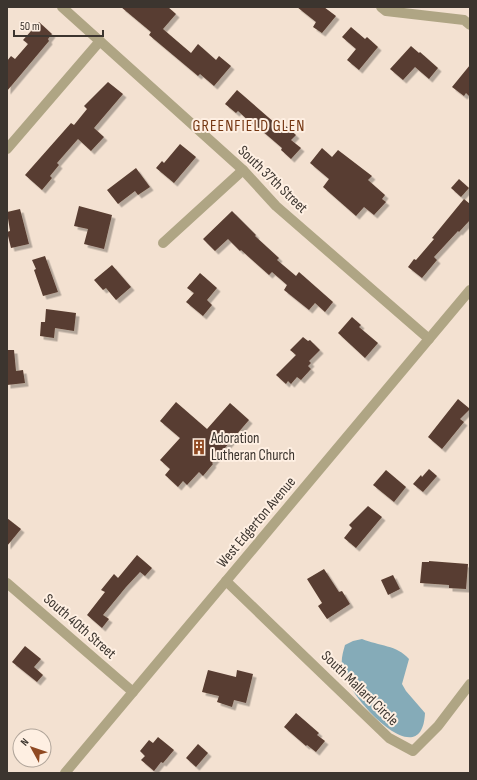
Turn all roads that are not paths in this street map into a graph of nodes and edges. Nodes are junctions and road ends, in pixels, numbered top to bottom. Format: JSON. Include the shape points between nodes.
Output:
{"nodes":[{"id":1,"x":62,"y":7,"type":"edge"},
{"id":2,"x":381,"y":7,"type":"edge"},
{"id":3,"x":470,"y":25,"type":"edge"},
{"id":4,"x":100,"y":40,"type":"junction"},
{"id":5,"x":7,"y":149,"type":"edge"},
{"id":6,"x":243,"y":170,"type":"junction"},
{"id":7,"x":163,"y":243,"type":"dead end"},
{"id":8,"x":470,"y":290,"type":"edge"},
{"id":9,"x":429,"y":339,"type":"junction"},
{"id":10,"x":226,"y":581,"type":"junction"},
{"id":11,"x":7,"y":584,"type":"edge"},
{"id":12,"x":470,"y":684,"type":"edge"},
{"id":13,"x":133,"y":692,"type":"junction"},
{"id":14,"x":65,"y":773,"type":"edge"}],
"edges":[{"from":1,"to":4,"type":"street","name":"South 37th Street"},
{"from":2,"to":3,"type":"street","via":[[386,11],[464,20]]},
{"from":4,"to":5,"type":"street"},
{"from":4,"to":6,"type":"street","name":"South 37th Street"},
{"from":6,"to":7,"type":"street"},
{"from":6,"to":9,"type":"street","name":"South 37th Street","via":[[276,206]]},
{"from":8,"to":9,"type":"street","name":"West Edgerton Avenue"},
{"from":9,"to":10,"type":"street","name":"West Edgerton Avenue"},
{"from":10,"to":12,"type":"street","name":"South Mallard Circle","via":[[389,738],[413,751],[438,726]]},
{"from":10,"to":13,"type":"street","name":"West Edgerton Avenue"},
{"from":11,"to":13,"type":"street","name":"South 40th Street"},
{"from":13,"to":14,"type":"street","name":"West Edgerton Avenue"}]}
